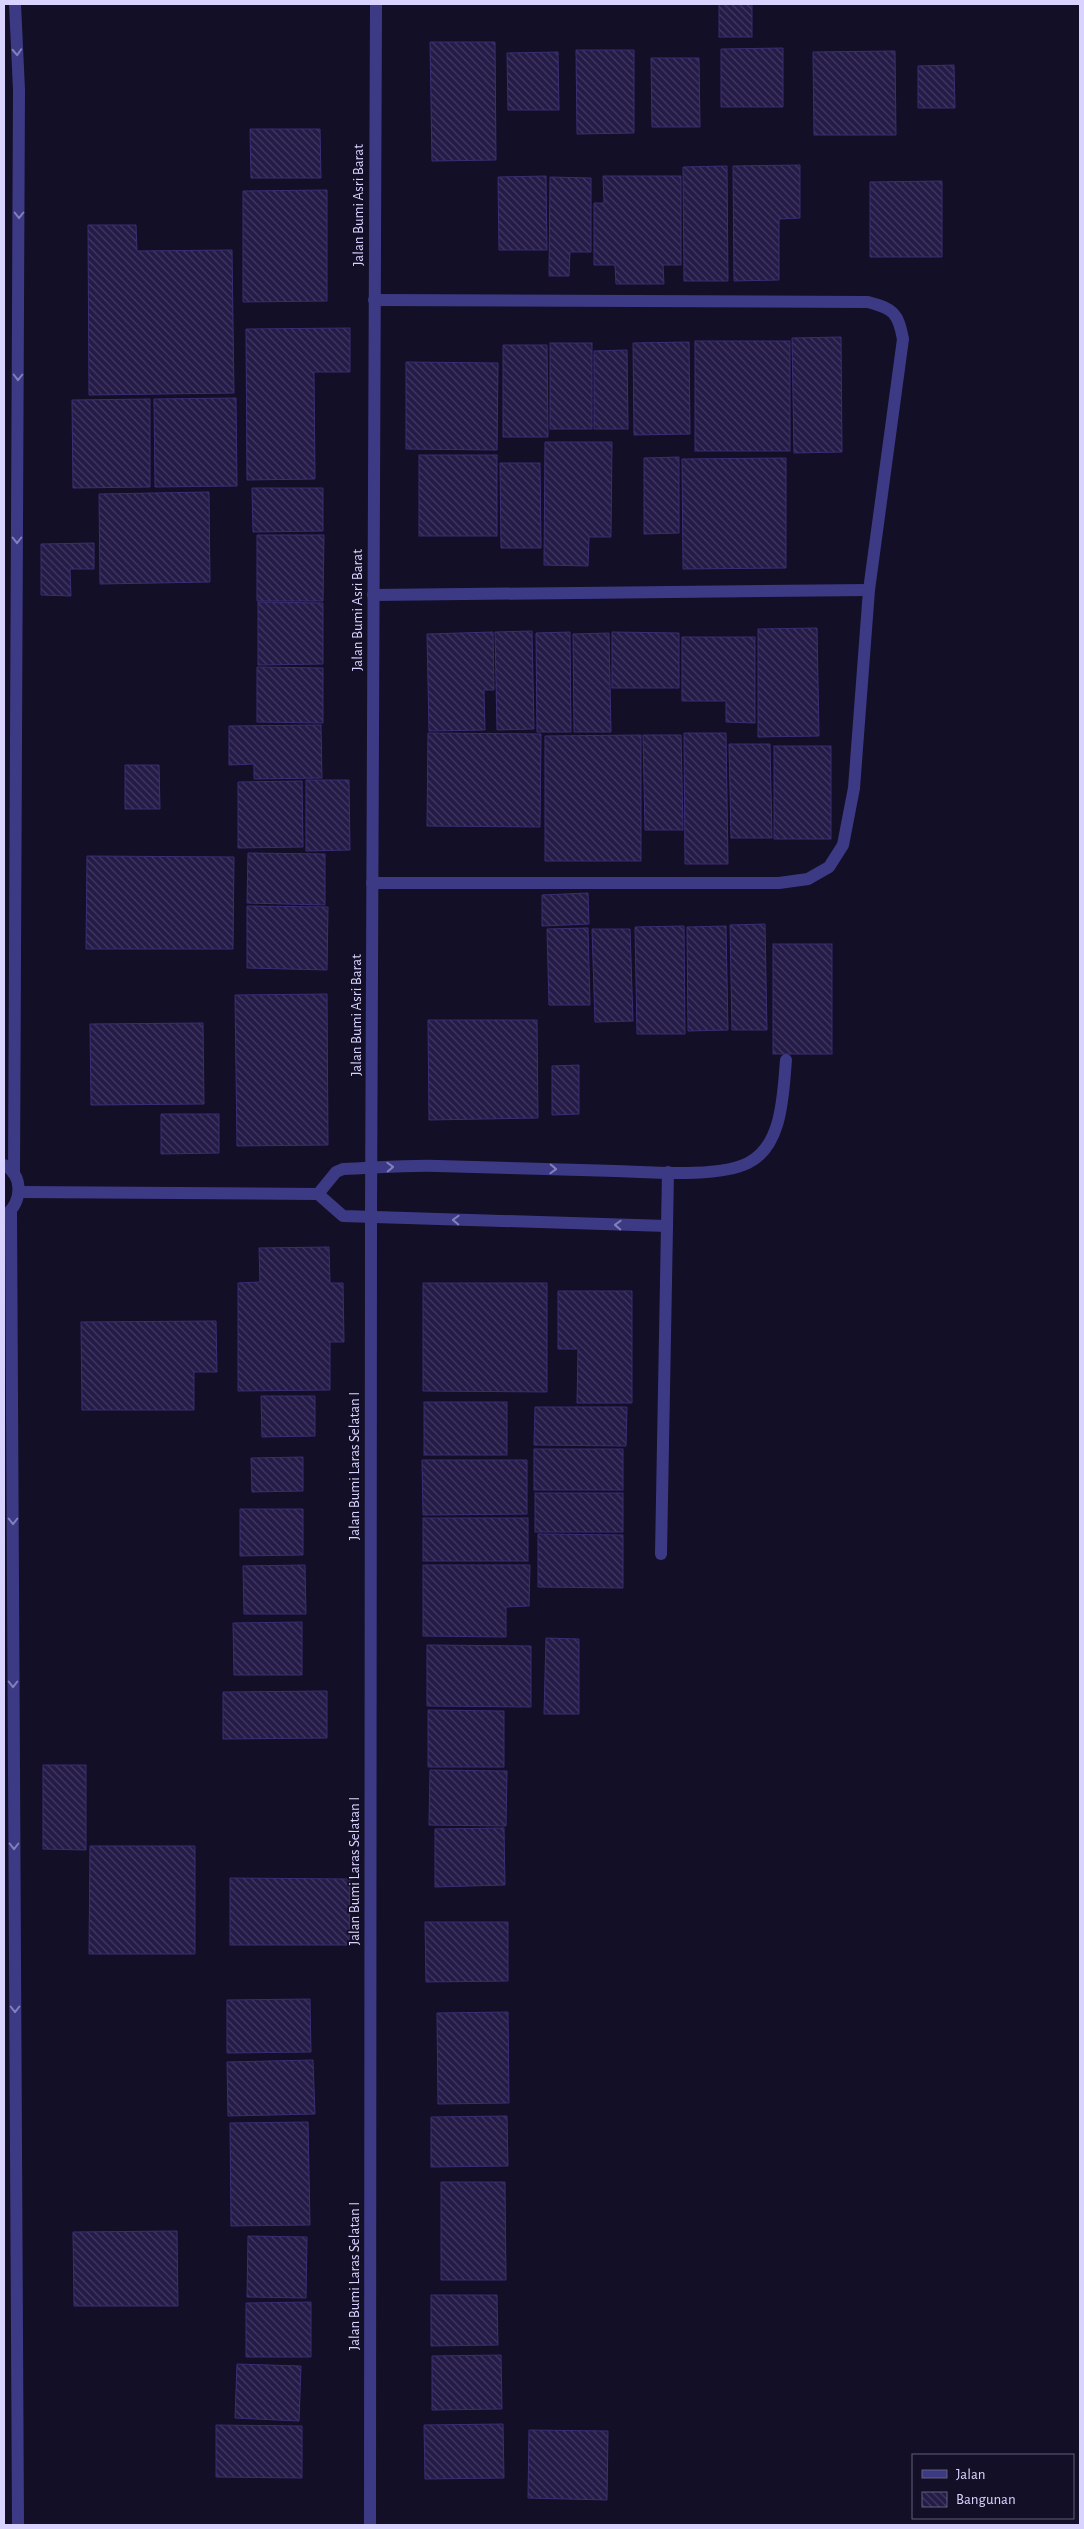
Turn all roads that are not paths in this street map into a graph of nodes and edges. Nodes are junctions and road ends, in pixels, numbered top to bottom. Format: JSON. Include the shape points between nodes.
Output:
{"nodes":[{"id":1,"x":15,"y":4,"type":"edge"},
{"id":2,"x":376,"y":4,"type":"edge"},
{"id":3,"x":374,"y":300,"type":"junction"},
{"id":4,"x":870,"y":590,"type":"junction"},
{"id":5,"x":373,"y":595,"type":"junction"},
{"id":6,"x":372,"y":883,"type":"junction"},
{"id":7,"x":786,"y":1060,"type":"dead end"},
{"id":8,"x":4,"y":1165,"type":"edge"},
{"id":9,"x":371,"y":1168,"type":"junction"},
{"id":10,"x":668,"y":1172,"type":"junction"},
{"id":11,"x":14,"y":1174,"type":"junction"},
{"id":12,"x":19,"y":1192,"type":"junction"},
{"id":13,"x":318,"y":1194,"type":"junction"},
{"id":14,"x":8,"y":1213,"type":"edge"},
{"id":15,"x":371,"y":1217,"type":"junction"},
{"id":16,"x":667,"y":1226,"type":"junction"},
{"id":17,"x":661,"y":1554,"type":"dead end"},
{"id":18,"x":18,"y":2525,"type":"edge"},
{"id":19,"x":370,"y":2525,"type":"edge"}],
"edges":[{"from":1,"to":11,"type":"street","one_way":true,"via":[[19,90]]},
{"from":2,"to":3,"type":"street","name":"Jalan Bumi Asri Barat"},
{"from":3,"to":4,"type":"street","via":[[868,302],[889,307],[900,319],[903,339]]},
{"from":3,"to":5,"type":"street","name":"Jalan Bumi Asri Barat"},
{"from":4,"to":5,"type":"street"},
{"from":4,"to":6,"type":"street","via":[[854,788],[843,845],[829,867],[808,879],[779,882]]},
{"from":5,"to":6,"type":"street","name":"Jalan Bumi Asri Barat"},
{"from":6,"to":9,"type":"street","name":"Jalan Bumi Asri Barat"},
{"from":7,"to":10,"type":"street","via":[[782,1101],[774,1134],[763,1151],[749,1163],[723,1169]]},
{"from":8,"to":11,"type":"street"},
{"from":9,"to":10,"type":"street","one_way":true,"via":[[432,1166]]},
{"from":9,"to":13,"type":"street","via":[[336,1172]]},
{"from":9,"to":15,"type":"street","name":"Jalan Bumi Asri Barat"},
{"from":10,"to":16,"type":"street"},
{"from":11,"to":12,"type":"street"},
{"from":12,"to":13,"type":"street"},
{"from":12,"to":14,"type":"street"},
{"from":13,"to":15,"type":"street","via":[[343,1216]]},
{"from":14,"to":18,"type":"street","one_way":true},
{"from":16,"to":15,"type":"street","one_way":true},
{"from":15,"to":19,"type":"street","name":"Jalan Bumi Laras Selatan I"},
{"from":16,"to":17,"type":"street"}]}
